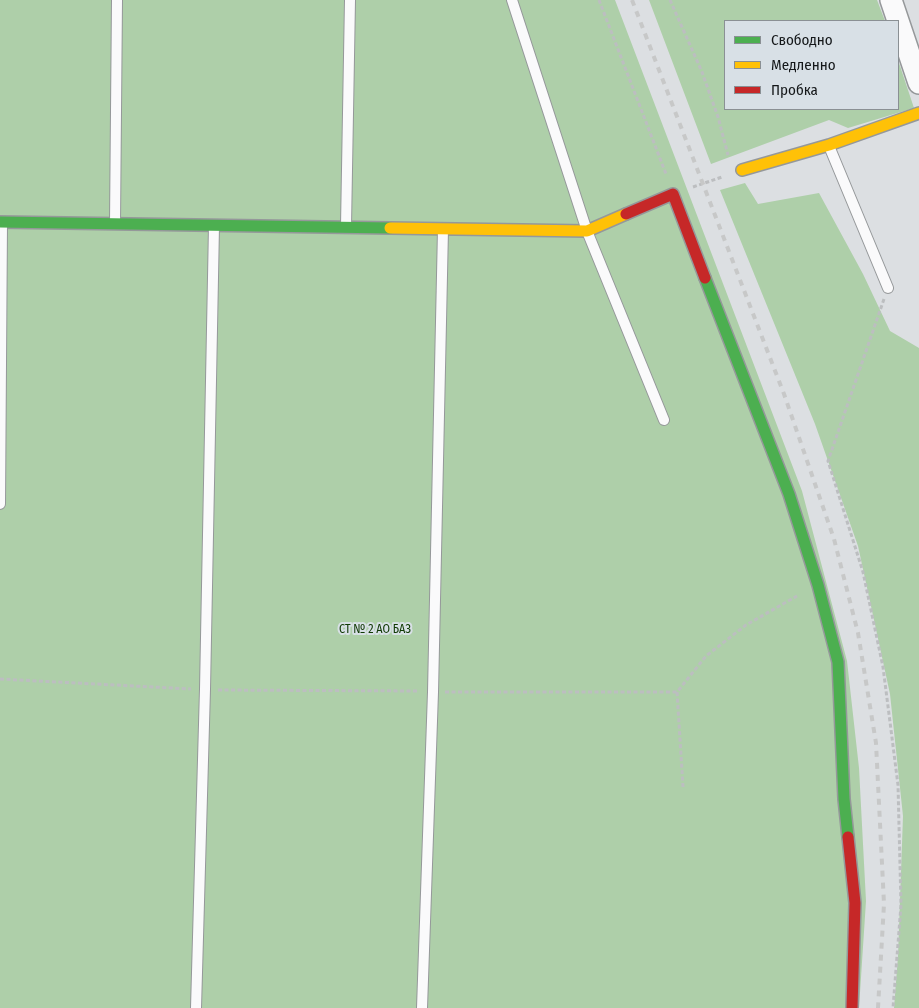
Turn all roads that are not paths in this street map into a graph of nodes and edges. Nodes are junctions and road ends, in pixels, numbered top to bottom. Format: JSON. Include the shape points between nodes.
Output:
{"nodes":[{"id":1,"x":116,"y":0,"type":"edge"},
{"id":2,"x":350,"y":0,"type":"edge"},
{"id":3,"x":512,"y":0,"type":"edge"},
{"id":4,"x":891,"y":0,"type":"edge"},
{"id":5,"x":898,"y":20,"type":"edge"},
{"id":6,"x":899,"y":23,"type":"edge"},
{"id":7,"x":919,"y":82,"type":"edge"},
{"id":8,"x":919,"y":113,"type":"edge"},
{"id":9,"x":828,"y":145,"type":"junction"},
{"id":10,"x":742,"y":170,"type":"road end"},
{"id":11,"x":1,"y":222,"type":"edge"},
{"id":12,"x":115,"y":224,"type":"junction"},
{"id":13,"x":214,"y":225,"type":"junction"},
{"id":14,"x":346,"y":227,"type":"junction"},
{"id":15,"x":443,"y":229,"type":"junction"},
{"id":16,"x":587,"y":231,"type":"junction"},
{"id":17,"x":888,"y":288,"type":"road end"},
{"id":18,"x":664,"y":420,"type":"dead end"},
{"id":19,"x":0,"y":504,"type":"edge"},
{"id":20,"x":196,"y":1008,"type":"edge"},
{"id":21,"x":422,"y":1008,"type":"edge"},
{"id":22,"x":852,"y":1008,"type":"edge"}],
"edges":[{"from":1,"to":12,"type":"lane"},
{"from":2,"to":14,"type":"lane"},
{"from":3,"to":16,"type":"lane"},
{"from":4,"to":5,"type":"street"},
{"from":6,"to":7,"type":"street"},
{"from":8,"to":9,"type":"street"},
{"from":9,"to":10,"type":"street"},
{"from":9,"to":17,"type":"lane"},
{"from":11,"to":12,"type":"street"},
{"from":11,"to":19,"type":"lane"},
{"from":12,"to":13,"type":"street"},
{"from":13,"to":14,"type":"street"},
{"from":13,"to":20,"type":"lane"},
{"from":14,"to":15,"type":"street"},
{"from":15,"to":16,"type":"street"},
{"from":15,"to":21,"type":"lane"},
{"from":16,"to":18,"type":"lane"},
{"from":16,"to":22,"type":"street","via":[[673,194],[789,494],[838,662],[844,799],[855,903]]}]}
